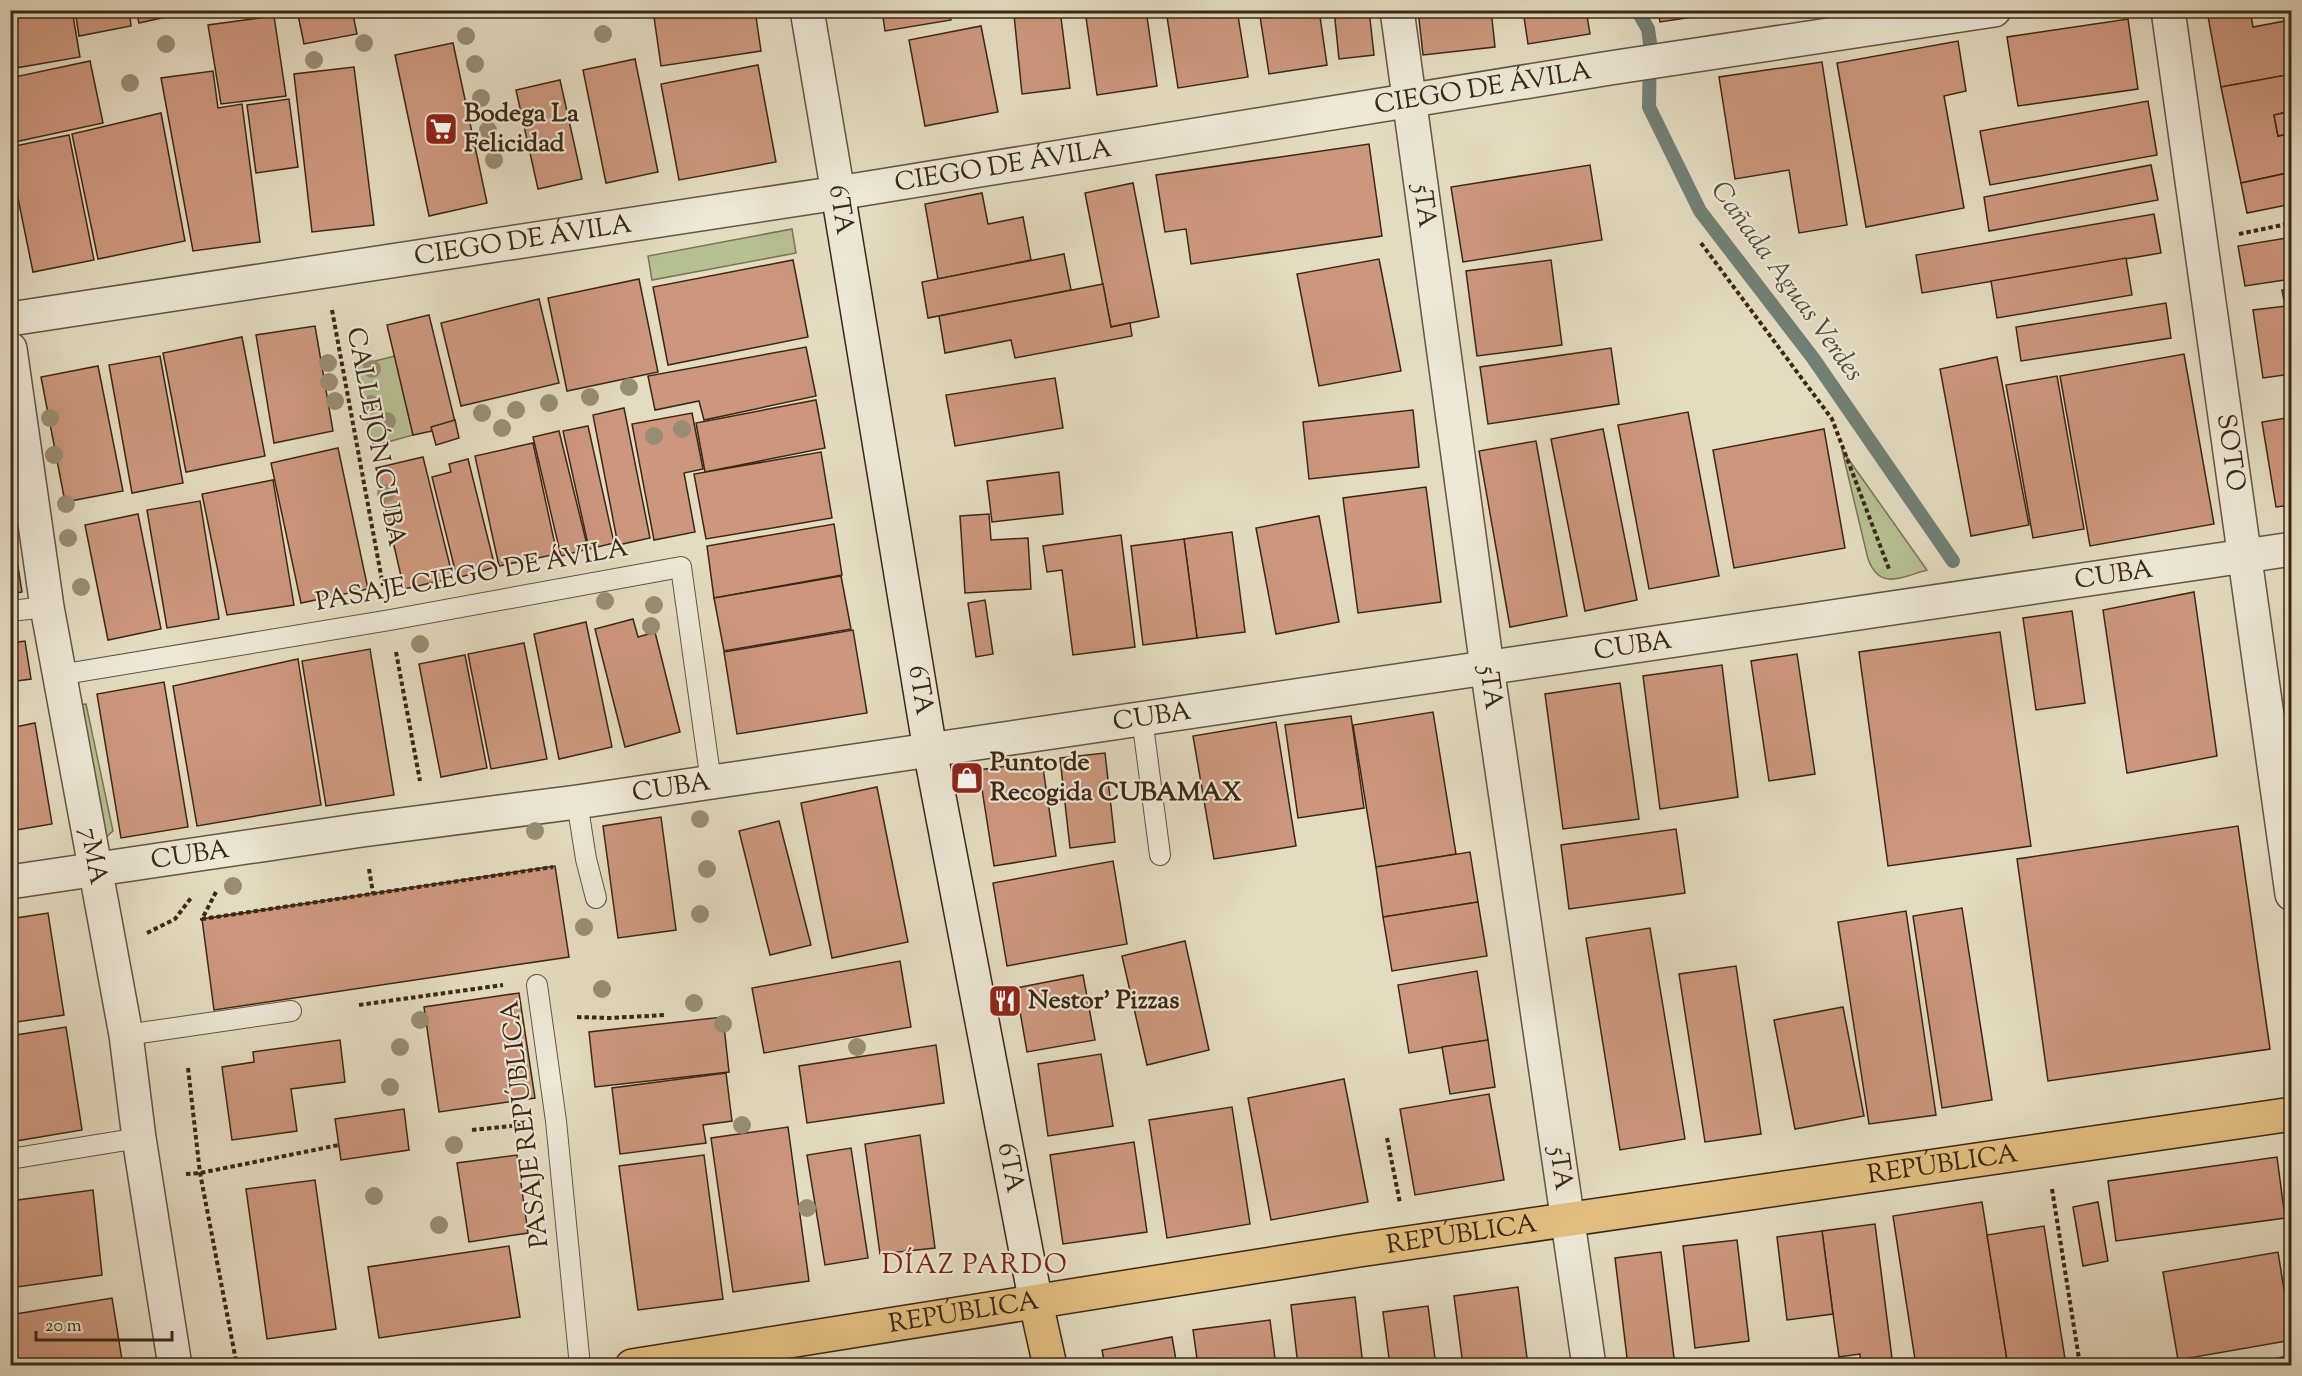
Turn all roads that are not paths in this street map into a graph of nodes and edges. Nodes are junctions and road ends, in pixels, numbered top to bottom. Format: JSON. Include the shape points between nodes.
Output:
{"nodes":[{"id":1,"x":807,"y":10,"type":"edge"},
{"id":2,"x":1397,"y":10,"type":"edge"},
{"id":3,"x":1994,"y":10,"type":"edge"},
{"id":4,"x":2168,"y":10,"type":"edge"},
{"id":5,"x":1409,"y":100,"type":"junction"},
{"id":6,"x":838,"y":193,"type":"junction"},
{"id":7,"x":10,"y":319,"type":"edge"},
{"id":8,"x":10,"y":349,"type":"edge"},
{"id":9,"x":2292,"y":549,"type":"edge"},
{"id":10,"x":2244,"y":556,"type":"junction"},
{"id":11,"x":47,"y":607,"type":"junction"},
{"id":12,"x":10,"y":611,"type":"edge"},
{"id":13,"x":1487,"y":667,"type":"junction"},
{"id":14,"x":59,"y":675,"type":"junction"},
{"id":15,"x":1142,"y":718,"type":"junction"},
{"id":16,"x":930,"y":750,"type":"junction"},
{"id":17,"x":711,"y":782,"type":"junction"},
{"id":18,"x":577,"y":802,"type":"junction"},
{"id":19,"x":1160,"y":855,"type":"dead end"},
{"id":20,"x":94,"y":870,"type":"junction"},
{"id":21,"x":10,"y":882,"type":"edge"},
{"id":22,"x":2292,"y":894,"type":"edge"},
{"id":23,"x":596,"y":898,"type":"dead end"},
{"id":24,"x":537,"y":985,"type":"road end"},
{"id":25,"x":291,"y":1011,"type":"dead end"},
{"id":26,"x":126,"y":1035,"type":"junction"},
{"id":27,"x":2292,"y":1114,"type":"edge"},
{"id":28,"x":139,"y":1138,"type":"junction"},
{"id":29,"x":10,"y":1159,"type":"edge"},
{"id":30,"x":1568,"y":1220,"type":"junction"},
{"id":31,"x":1036,"y":1303,"type":"junction"},
{"id":32,"x":175,"y":1365,"type":"edge"},
{"id":33,"x":580,"y":1365,"type":"edge"},
{"id":34,"x":632,"y":1365,"type":"edge"},
{"id":35,"x":1050,"y":1365,"type":"edge"},
{"id":36,"x":1588,"y":1365,"type":"edge"}],
"edges":[{"from":1,"to":6,"type":"street","name":"6TA"},
{"from":2,"to":5,"type":"street","name":"5TA"},
{"from":3,"to":5,"type":"street","name":"CIEGO DE ÁVILA"},
{"from":4,"to":10,"type":"street","name":"SOTO"},
{"from":5,"to":6,"type":"street","name":"CIEGO DE ÁVILA"},
{"from":5,"to":13,"type":"street","name":"5TA"},
{"from":6,"to":7,"type":"street","name":"CIEGO DE ÁVILA"},
{"from":6,"to":16,"type":"street","name":"6TA"},
{"from":8,"to":11,"type":"street","name":"7MA"},
{"from":9,"to":10,"type":"street","name":"CUBA"},
{"from":10,"to":13,"type":"street","name":"CUBA"},
{"from":10,"to":22,"type":"street","name":"SOTO"},
{"from":11,"to":12,"type":"lane"},
{"from":11,"to":14,"type":"street","name":"7MA"},
{"from":13,"to":15,"type":"street","name":"CUBA"},
{"from":13,"to":30,"type":"street","name":"5TA"},
{"from":14,"to":17,"type":"lane","name":"PASAJE CIEGO DE ÁVILA","via":[[681,567]]},
{"from":14,"to":20,"type":"street","name":"7MA"},
{"from":15,"to":16,"type":"street","name":"CUBA"},
{"from":15,"to":19,"type":"lane"},
{"from":16,"to":17,"type":"street","name":"CUBA"},
{"from":16,"to":31,"type":"street","name":"6TA"},
{"from":17,"to":18,"type":"street","name":"CUBA"},
{"from":18,"to":20,"type":"street","name":"CUBA"},
{"from":18,"to":23,"type":"lane"},
{"from":20,"to":21,"type":"street","name":"CUBA"},
{"from":20,"to":26,"type":"street","name":"7MA"},
{"from":24,"to":33,"type":"lane","name":"PASAJE REPÚBLICA","via":[[556,1121]]},
{"from":25,"to":26,"type":"lane"},
{"from":26,"to":28,"type":"street","name":"7MA"},
{"from":27,"to":30,"type":"main road","name":"REPÚBLICA"},
{"from":28,"to":29,"type":"lane"},
{"from":28,"to":32,"type":"street","name":"7MA"},
{"from":30,"to":31,"type":"main road","name":"REPÚBLICA"},
{"from":30,"to":36,"type":"street","name":"5TA"},
{"from":31,"to":34,"type":"main road","name":"REPÚBLICA"},
{"from":31,"to":35,"type":"main road","name":"6TA"}]}
